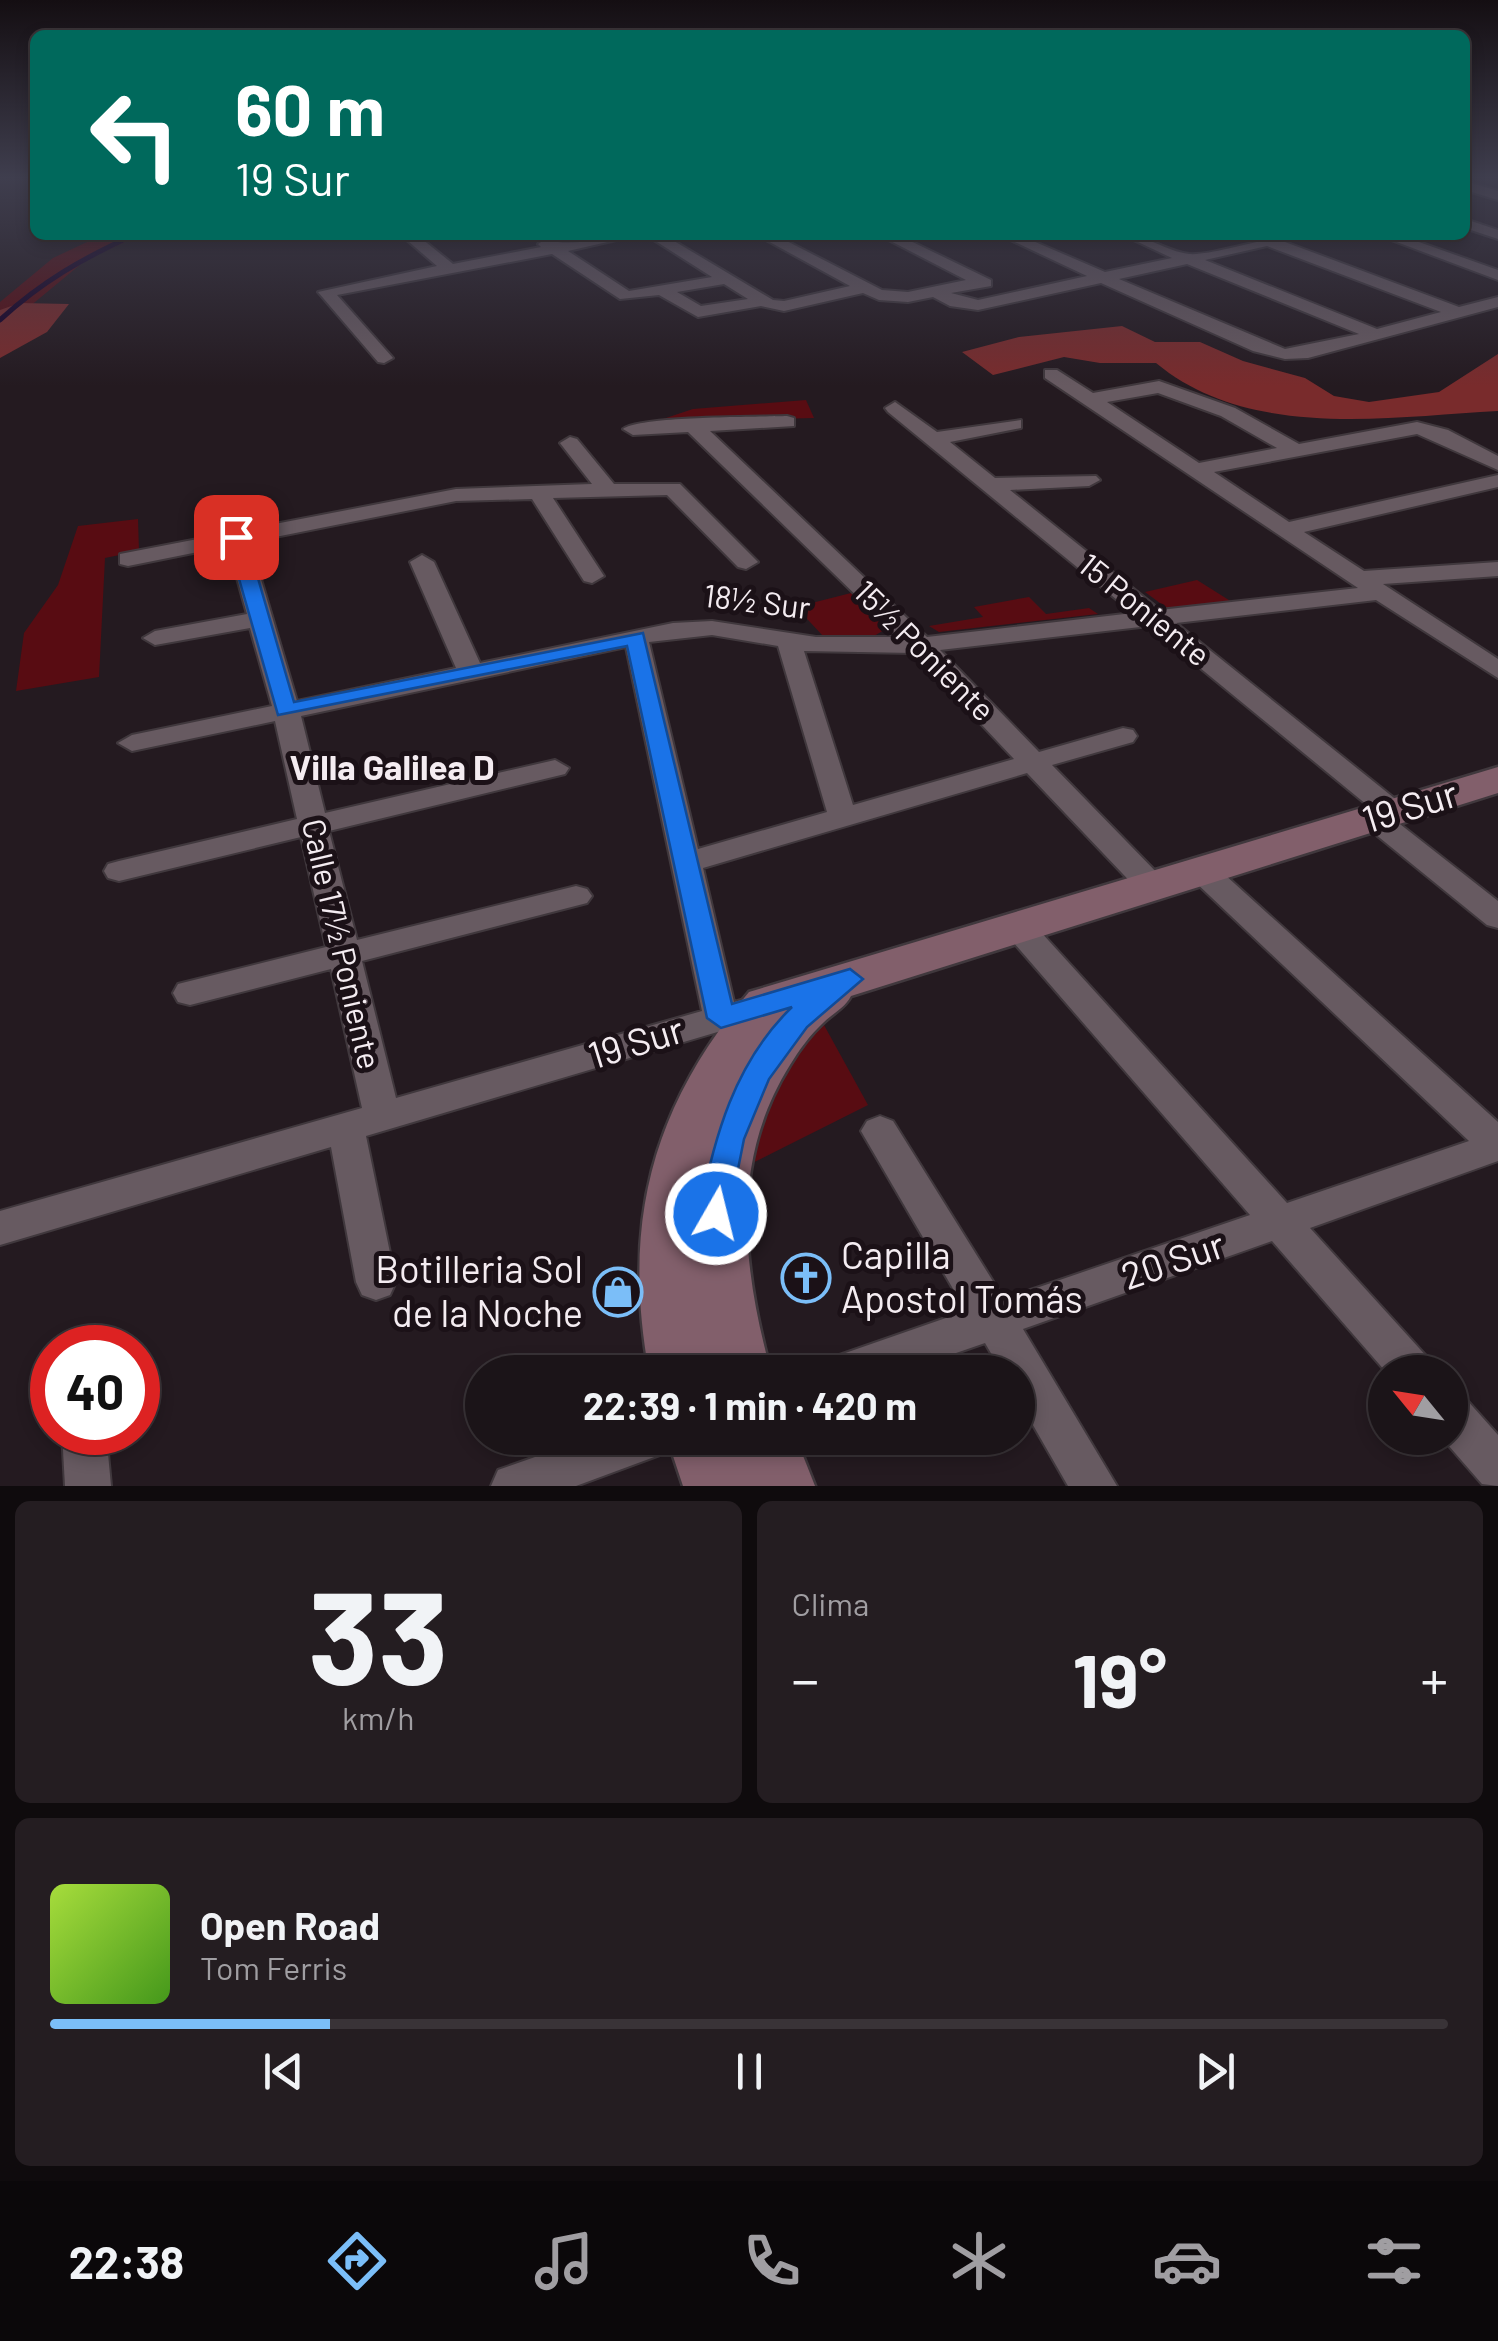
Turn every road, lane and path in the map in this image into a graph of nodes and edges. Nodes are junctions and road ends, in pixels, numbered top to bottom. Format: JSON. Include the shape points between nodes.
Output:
{"nodes":[{"id":1,"x":423,"y":247,"type":"edge"},
{"id":2,"x":562,"y":247,"type":"edge"},
{"id":3,"x":675,"y":247,"type":"edge"},
{"id":4,"x":787,"y":247,"type":"edge"},
{"id":5,"x":911,"y":247,"type":"edge"},
{"id":6,"x":1035,"y":247,"type":"edge"},
{"id":7,"x":1161,"y":247,"type":"edge"},
{"id":8,"x":1238,"y":247,"type":"edge"},
{"id":9,"x":1285,"y":247,"type":"edge"},
{"id":10,"x":1420,"y":247,"type":"edge"},
{"id":11,"x":553,"y":249,"type":"junction"},
{"id":12,"x":1188,"y":258,"type":"junction"},
{"id":13,"x":449,"y":268,"type":"junction"},
{"id":14,"x":1498,"y":274,"type":"edge"},
{"id":15,"x":1102,"y":277,"type":"junction"},
{"id":16,"x":727,"y":278,"type":"junction"},
{"id":17,"x":981,"y":282,"type":"junction"},
{"id":18,"x":863,"y":288,"type":"junction"},
{"id":19,"x":665,"y":292,"type":"junction"},
{"id":20,"x":936,"y":292,"type":"junction"},
{"id":21,"x":1013,"y":297,"type":"junction"},
{"id":22,"x":1498,"y":302,"type":"edge"},
{"id":23,"x":770,"y":303,"type":"junction"},
{"id":24,"x":1458,"y":312,"type":"junction"},
{"id":25,"x":1376,"y":335,"type":"junction"},
{"id":26,"x":384,"y":358,"type":"dead end"},
{"id":27,"x":1050,"y":374,"type":"dead end"},
{"id":28,"x":1093,"y":398,"type":"junction"},
{"id":29,"x":895,"y":408,"type":"dead end"},
{"id":30,"x":788,"y":422,"type":"dead end"},
{"id":31,"x":690,"y":423,"type":"junction"},
{"id":32,"x":1014,"y":424,"type":"dead end"},
{"id":33,"x":633,"y":430,"type":"dead end"},
{"id":34,"x":934,"y":439,"type":"junction"},
{"id":35,"x":570,"y":443,"type":"dead end"},
{"id":36,"x":1294,"y":450,"type":"junction"},
{"id":37,"x":1498,"y":464,"type":"edge"},
{"id":38,"x":1198,"y":469,"type":"junction"},
{"id":39,"x":1089,"y":480,"type":"dead end"},
{"id":40,"x":1498,"y":481,"type":"edge"},
{"id":41,"x":991,"y":486,"type":"junction"},
{"id":42,"x":608,"y":490,"type":"junction"},
{"id":43,"x":538,"y":491,"type":"junction"},
{"id":44,"x":1288,"y":529,"type":"junction"},
{"id":45,"x":236,"y":537,"type":"junction"},
{"id":46,"x":128,"y":559,"type":"dead end"},
{"id":47,"x":422,"y":562,"type":"dead end"},
{"id":48,"x":746,"y":562,"type":"dead end"},
{"id":49,"x":1495,"y":571,"type":"edge"},
{"id":50,"x":592,"y":576,"type":"dead end"},
{"id":51,"x":1371,"y":585,"type":"junction"},
{"id":52,"x":1152,"y":616,"type":"junction"},
{"id":53,"x":260,"y":619,"type":"junction"},
{"id":54,"x":155,"y":638,"type":"dead end"},
{"id":55,"x":636,"y":638,"type":"junction"},
{"id":56,"x":789,"y":642,"type":"junction"},
{"id":57,"x":920,"y":645,"type":"junction"},
{"id":58,"x":1498,"y":670,"type":"edge"},
{"id":59,"x":471,"y":672,"type":"junction"},
{"id":60,"x":286,"y":710,"type":"junction"},
{"id":61,"x":1122,"y":736,"type":"dead end"},
{"id":62,"x":132,"y":743,"type":"dead end"},
{"id":63,"x":1034,"y":763,"type":"junction"},
{"id":64,"x":555,"y":768,"type":"dead end"},
{"id":65,"x":1498,"y":780,"type":"edge"},
{"id":66,"x":1384,"y":815,"type":"junction"},
{"id":67,"x":843,"y":818,"type":"junction"},
{"id":68,"x":313,"y":824,"type":"junction"},
{"id":69,"x":685,"y":863,"type":"junction"},
{"id":70,"x":1202,"y":870,"type":"junction"},
{"id":71,"x":119,"y":871,"type":"dead end"},
{"id":72,"x":1152,"y":886,"type":"junction"},
{"id":73,"x":576,"y":896,"type":"dead end"},
{"id":74,"x":1498,"y":918,"type":"edge"},
{"id":75,"x":1018,"y":927,"type":"junction"},
{"id":76,"x":344,"y":954,"type":"junction"},
{"id":77,"x":850,"y":979,"type":"junction"},
{"id":78,"x":190,"y":993,"type":"dead end"},
{"id":79,"x":743,"y":1011,"type":"junction"},
{"id":80,"x":365,"y":1124,"type":"junction"},
{"id":81,"x":880,"y":1132,"type":"dead end"},
{"id":82,"x":1498,"y":1145,"type":"edge"},
{"id":83,"x":1281,"y":1224,"type":"junction"},
{"id":84,"x":0,"y":1228,"type":"edge"},
{"id":85,"x":376,"y":1282,"type":"dead end"},
{"id":86,"x":995,"y":1322,"type":"junction"},
{"id":87,"x":677,"y":1355,"type":"edge"},
{"id":88,"x":735,"y":1355,"type":"edge"},
{"id":89,"x":897,"y":1355,"type":"edge"},
{"id":90,"x":1398,"y":1355,"type":"edge"},
{"id":91,"x":1468,"y":1434,"type":"edge"},
{"id":92,"x":86,"y":1455,"type":"edge"},
{"id":93,"x":601,"y":1455,"type":"edge"},
{"id":94,"x":706,"y":1455,"type":"edge"},
{"id":95,"x":770,"y":1455,"type":"edge"},
{"id":96,"x":1498,"y":1468,"type":"edge"},
{"id":97,"x":88,"y":1486,"type":"edge"},
{"id":98,"x":514,"y":1486,"type":"edge"},
{"id":99,"x":716,"y":1486,"type":"edge"},
{"id":100,"x":782,"y":1486,"type":"edge"},
{"id":101,"x":1094,"y":1486,"type":"edge"}],
"edges":[{"from":1,"to":13,"type":"street"},
{"from":2,"to":11,"type":"street"},
{"from":3,"to":16,"type":"street"},
{"from":4,"to":18,"type":"street"},
{"from":5,"to":17,"type":"street"},
{"from":6,"to":15,"type":"street"},
{"from":7,"to":12,"type":"street"},
{"from":8,"to":12,"type":"street"},
{"from":9,"to":24,"type":"street"},
{"from":10,"to":14,"type":"street"},
{"from":11,"to":13,"type":"street"},
{"from":11,"to":19,"type":"street","via":[[615,293]]},
{"from":12,"to":15,"type":"street"},
{"from":12,"to":25,"type":"street"},
{"from":13,"to":26,"type":"street","via":[[324,294]]},
{"from":15,"to":21,"type":"street"},
{"from":15,"to":25,"type":"street","via":[[1285,354]]},
{"from":16,"to":19,"type":"street"},
{"from":16,"to":23,"type":"street"},
{"from":17,"to":20,"type":"street"},
{"from":17,"to":21,"type":"street"},
{"from":18,"to":20,"type":"street","via":[[889,297]]},
{"from":18,"to":23,"type":"street"},
{"from":19,"to":23,"type":"street","via":[[698,312]]},
{"from":20,"to":21,"type":"street","via":[[968,305]]},
{"from":22,"to":24,"type":"street"},
{"from":24,"to":25,"type":"street"},
{"from":27,"to":28,"type":"street"},
{"from":28,"to":36,"type":"street","via":[[1159,387],[1228,412]]},
{"from":28,"to":38,"type":"street"},
{"from":29,"to":34,"type":"street","name":"15 Poniente"},
{"from":30,"to":31,"type":"street"},
{"from":31,"to":33,"type":"street"},
{"from":31,"to":57,"type":"street","name":"15½ Poniente"},
{"from":32,"to":34,"type":"street"},
{"from":34,"to":41,"type":"street","name":"15 Poniente"},
{"from":35,"to":42,"type":"street"},
{"from":36,"to":37,"type":"street","via":[[1417,428]]},
{"from":36,"to":38,"type":"street"},
{"from":38,"to":44,"type":"street"},
{"from":39,"to":41,"type":"street"},
{"from":40,"to":44,"type":"street"},
{"from":41,"to":52,"type":"street","name":"15 Poniente"},
{"from":42,"to":43,"type":"street"},
{"from":42,"to":48,"type":"street","via":[[673,488]]},
{"from":43,"to":45,"type":"street","via":[[456,494]]},
{"from":43,"to":50,"type":"street"},
{"from":44,"to":51,"type":"street"},
{"from":45,"to":46,"type":"street"},
{"from":45,"to":53,"type":"street","name":"Calle 17½ Poniente"},
{"from":47,"to":59,"type":"street"},
{"from":49,"to":51,"type":"street","name":"18½ Sur"},
{"from":51,"to":52,"type":"street","name":"18½ Sur"},
{"from":51,"to":58,"type":"street"},
{"from":52,"to":57,"type":"street","name":"18½ Sur"},
{"from":52,"to":66,"type":"street","name":"15 Poniente"},
{"from":53,"to":54,"type":"street"},
{"from":53,"to":60,"type":"street","name":"Calle 17½ Poniente"},
{"from":55,"to":56,"type":"street","name":"18½ Sur","via":[[712,628]]},
{"from":55,"to":59,"type":"street","name":"18½ Sur"},
{"from":55,"to":69,"type":"street"},
{"from":56,"to":57,"type":"street","name":"18½ Sur"},
{"from":56,"to":67,"type":"street"},
{"from":57,"to":63,"type":"street","name":"15½ Poniente"},
{"from":59,"to":60,"type":"street","name":"18½ Sur"},
{"from":60,"to":62,"type":"street","name":"18½ Sur"},
{"from":60,"to":68,"type":"street","name":"Calle 17½ Poniente"},
{"from":61,"to":63,"type":"street"},
{"from":63,"to":67,"type":"street"},
{"from":63,"to":72,"type":"street","name":"15½ Poniente"},
{"from":64,"to":68,"type":"street"},
{"from":65,"to":66,"type":"street","name":"19 Sur"},
{"from":66,"to":70,"type":"street","name":"19 Sur"},
{"from":66,"to":74,"type":"street","name":"15 Poniente"},
{"from":67,"to":69,"type":"street"},
{"from":68,"to":71,"type":"street"},
{"from":68,"to":76,"type":"street","name":"Calle 17½ Poniente"},
{"from":69,"to":79,"type":"street"},
{"from":70,"to":72,"type":"street","name":"19 Sur"},
{"from":70,"to":82,"type":"street"},
{"from":72,"to":75,"type":"street","name":"19 Sur"},
{"from":73,"to":76,"type":"street"},
{"from":75,"to":77,"type":"street","name":"19 Sur"},
{"from":75,"to":83,"type":"street"},
{"from":76,"to":78,"type":"street"},
{"from":76,"to":80,"type":"street","name":"Calle 17½ Poniente"},
{"from":77,"to":79,"type":"street","name":"19 Sur"},
{"from":77,"to":88,"type":"street","via":[[819,997],[776,1046],[756,1074],[729,1139],[715,1255]]},
{"from":79,"to":80,"type":"street","name":"19 Sur"},
{"from":79,"to":87,"type":"street","via":[[700,1098],[672,1182],[665,1271]]},
{"from":80,"to":84,"type":"street","name":"19 Sur"},
{"from":80,"to":85,"type":"street","name":"Calle 17½ Poniente"},
{"from":81,"to":86,"type":"street"},
{"from":82,"to":83,"type":"street","name":"20 Sur"},
{"from":83,"to":86,"type":"street","name":"20 Sur"},
{"from":83,"to":90,"type":"street"},
{"from":86,"to":89,"type":"street","name":"20 Sur"},
{"from":86,"to":101,"type":"street"},
{"from":91,"to":96,"type":"street"},
{"from":92,"to":97,"type":"street"},
{"from":93,"to":98,"type":"street"},
{"from":94,"to":99,"type":"street"},
{"from":95,"to":100,"type":"street"}]}
